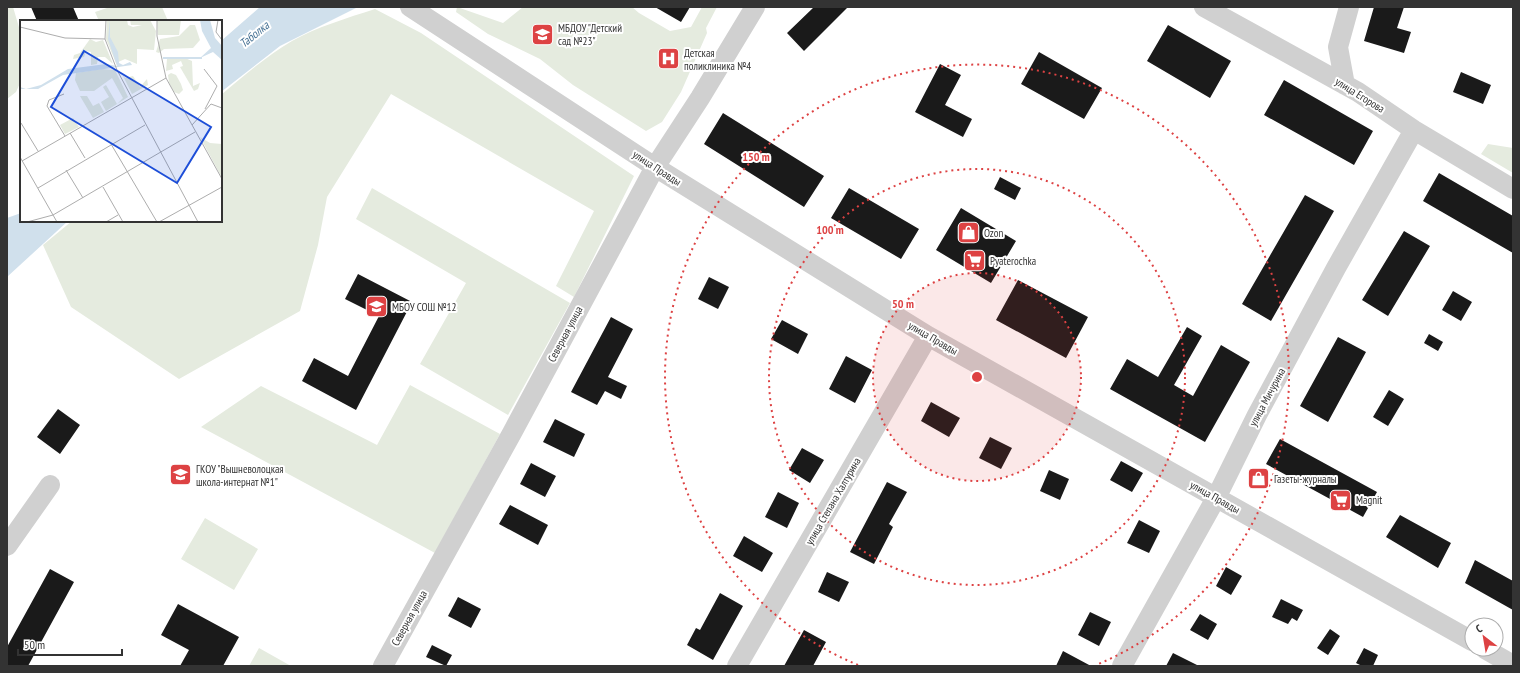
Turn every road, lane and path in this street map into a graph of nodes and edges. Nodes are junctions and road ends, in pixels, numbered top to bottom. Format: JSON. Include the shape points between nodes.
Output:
{"nodes":[{"id":1,"x":410,"y":7,"type":"edge"},
{"id":2,"x":755,"y":7,"type":"edge"},
{"id":3,"x":1204,"y":7,"type":"edge"},
{"id":4,"x":1349,"y":7,"type":"edge"},
{"id":5,"x":1345,"y":85,"type":"junction"},
{"id":6,"x":1414,"y":130,"type":"junction"},
{"id":7,"x":655,"y":167,"type":"junction"},
{"id":8,"x":1513,"y":190,"type":"edge"},
{"id":9,"x":928,"y":336,"type":"junction"},
{"id":10,"x":50,"y":485,"type":"dead end"},
{"id":11,"x":1216,"y":498,"type":"junction"},
{"id":12,"x":7,"y":546,"type":"edge"},
{"id":13,"x":1464,"y":637,"type":"edge"},
{"id":14,"x":1499,"y":657,"type":"edge"},
{"id":15,"x":1513,"y":665,"type":"edge"},
{"id":16,"x":383,"y":666,"type":"edge"},
{"id":17,"x":737,"y":666,"type":"edge"},
{"id":18,"x":1122,"y":666,"type":"edge"}],
"edges":[{"from":1,"to":7,"type":"street","name":"улица Правды"},
{"from":2,"to":7,"type":"street","name":"Северная улица"},
{"from":3,"to":5,"type":"street","name":"улица Егорова"},
{"from":4,"to":5,"type":"street","via":[[1338,47]]},
{"from":5,"to":6,"type":"street","name":"улица Егорова"},
{"from":6,"to":8,"type":"street","name":"улица Егорова"},
{"from":6,"to":11,"type":"street","name":"улица Мичурина","via":[[1306,323]]},
{"from":7,"to":9,"type":"street","name":"улица Правды"},
{"from":7,"to":16,"type":"street","name":"Северная улица","via":[[512,434]]},
{"from":9,"to":11,"type":"street","name":"улица Правды"},
{"from":9,"to":17,"type":"street","name":"улица Степана Халтурина"},
{"from":10,"to":12,"type":"street"},
{"from":11,"to":13,"type":"street","name":"улица Правды"},
{"from":11,"to":18,"type":"street","name":"улица Мичурина"},
{"from":14,"to":15,"type":"street"}]}
